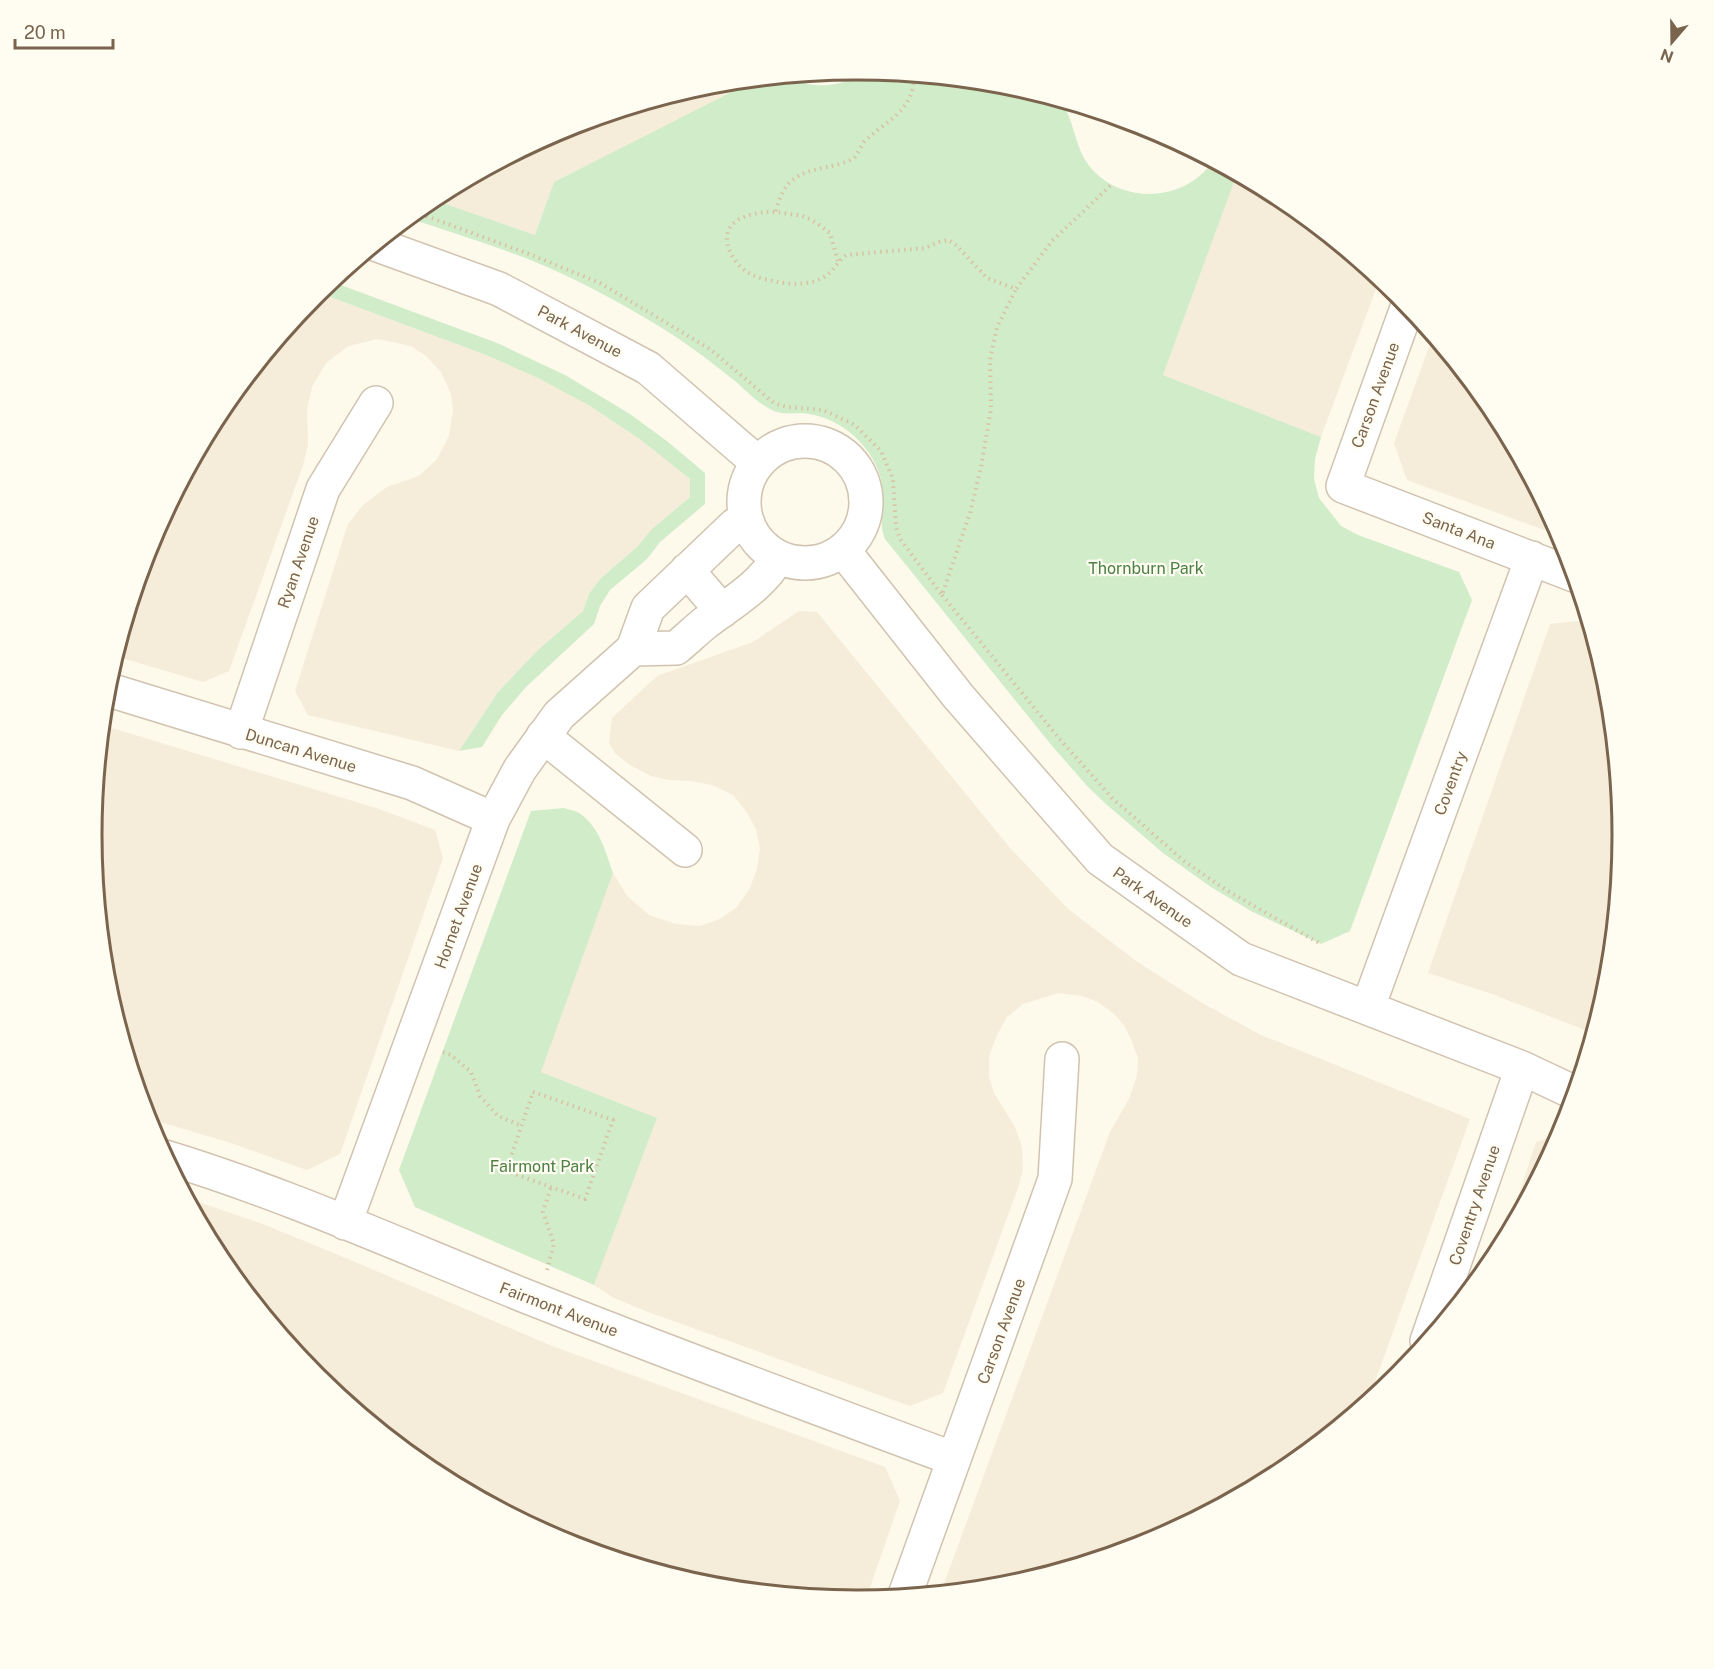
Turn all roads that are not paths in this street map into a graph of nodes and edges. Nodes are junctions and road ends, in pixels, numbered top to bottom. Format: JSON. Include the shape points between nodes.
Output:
{"nodes":[{"id":1,"x":383,"y":247,"type":"edge"},
{"id":2,"x":1404,"y":315,"type":"edge"},
{"id":3,"x":376,"y":403,"type":"dead end"},
{"id":4,"x":758,"y":463,"type":"junction"},
{"id":5,"x":1343,"y":486,"type":"joint"},
{"id":6,"x":747,"y":523,"type":"junction"},
{"id":7,"x":843,"y":550,"type":"junction"},
{"id":8,"x":778,"y":557,"type":"junction"},
{"id":9,"x":1532,"y":558,"type":"junction"},
{"id":10,"x":687,"y":570,"type":"junction"},
{"id":11,"x":1564,"y":571,"type":"edge"},
{"id":12,"x":722,"y":611,"type":"junction"},
{"id":13,"x":633,"y":649,"type":"junction"},
{"id":14,"x":116,"y":692,"type":"edge"},
{"id":15,"x":241,"y":732,"type":"junction"},
{"id":16,"x":543,"y":736,"type":"junction"},
{"id":17,"x":493,"y":819,"type":"junction"},
{"id":18,"x":685,"y":850,"type":"dead end"},
{"id":19,"x":1368,"y":1007,"type":"junction"},
{"id":20,"x":1062,"y":1059,"type":"dead end"},
{"id":21,"x":1522,"y":1068,"type":"junction"},
{"id":22,"x":1567,"y":1089,"type":"edge"},
{"id":23,"x":176,"y":1160,"type":"edge"},
{"id":24,"x":345,"y":1223,"type":"junction"},
{"id":25,"x":1435,"y":1320,"type":"edge"},
{"id":26,"x":954,"y":1460,"type":"junction"},
{"id":27,"x":908,"y":1588,"type":"edge"}],
"edges":[{"from":1,"to":4,"type":"street","name":"Park Avenue","via":[[500,289],[648,368]]},
{"from":2,"to":5,"type":"street","name":"Carson Avenue"},
{"from":3,"to":15,"type":"street","name":"Ryan Avenue","via":[[323,489]]},
{"from":4,"to":6,"type":"street","via":[[747,482]]},
{"from":4,"to":7,"type":"street","via":[[773,450],[792,443],[813,442],[832,447],[849,460],[860,476],[866,496],[865,516],[857,535]]},
{"from":5,"to":9,"type":"street","name":"Santa Ana"},
{"from":6,"to":8,"type":"street","via":[[759,543]]},
{"from":6,"to":10,"type":"street","name":"Hornet Avenue","via":[[735,525]]},
{"from":7,"to":8,"type":"street","via":[[812,563]]},
{"from":7,"to":19,"type":"street","name":"Park Avenue","via":[[958,696],[1100,859],[1241,959]]},
{"from":8,"to":12,"type":"street","via":[[770,571]]},
{"from":9,"to":11,"type":"street","name":"Santa Ana"},
{"from":9,"to":19,"type":"street","name":"Coventry"},
{"from":10,"to":12,"type":"street"},
{"from":10,"to":13,"type":"street","name":"Hornet Avenue","via":[[648,608]]},
{"from":12,"to":13,"type":"street","via":[[676,648]]},
{"from":13,"to":16,"type":"street","name":"Hornet Avenue","via":[[559,715]]},
{"from":14,"to":15,"type":"street","name":"Duncan Avenue"},
{"from":15,"to":17,"type":"street","name":"Duncan Avenue","via":[[412,783]]},
{"from":16,"to":17,"type":"street","name":"Hornet Avenue"},
{"from":16,"to":18,"type":"street"},
{"from":17,"to":24,"type":"street","name":"Hornet Avenue"},
{"from":19,"to":21,"type":"street","name":"Park Avenue"},
{"from":20,"to":26,"type":"street","name":"Carson Avenue","via":[[1055,1179]]},
{"from":21,"to":22,"type":"street","name":"Park Avenue"},
{"from":21,"to":25,"type":"street","name":"Coventry Avenue"},
{"from":23,"to":24,"type":"street","name":"Fairmont Avenue"},
{"from":24,"to":26,"type":"street","name":"Fairmont Avenue","via":[[538,1302]]},
{"from":26,"to":27,"type":"street","name":"Carson Avenue"}]}
